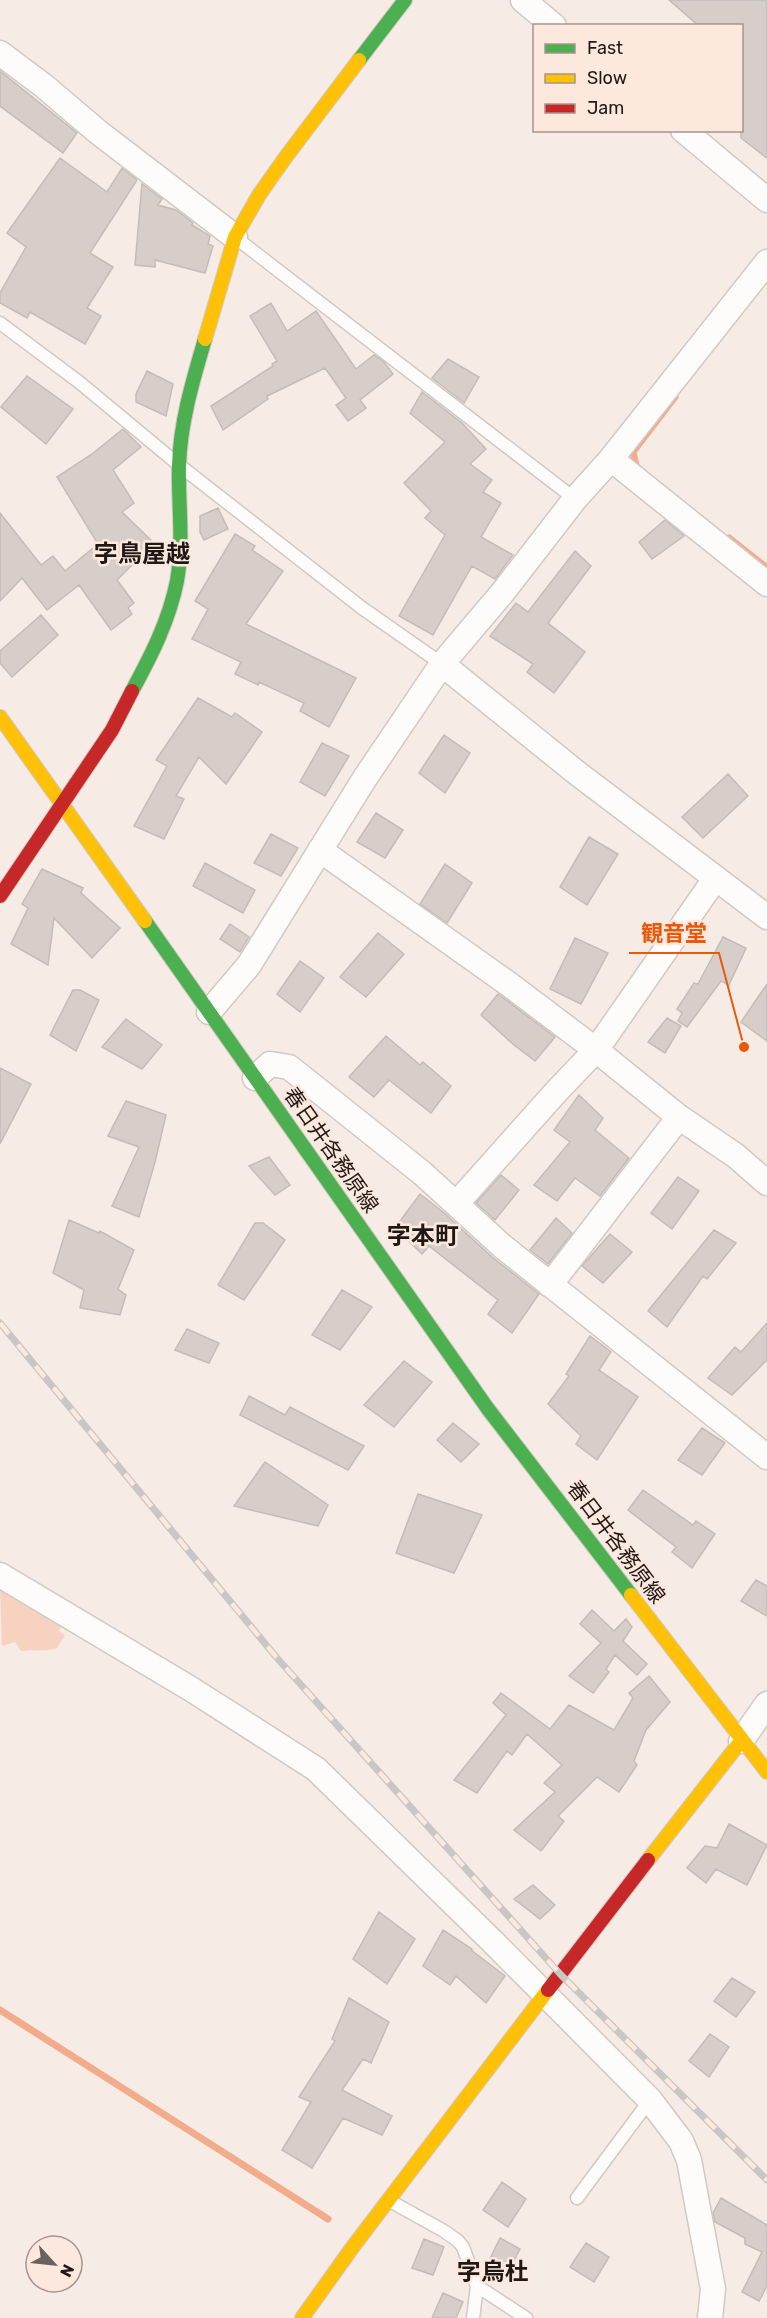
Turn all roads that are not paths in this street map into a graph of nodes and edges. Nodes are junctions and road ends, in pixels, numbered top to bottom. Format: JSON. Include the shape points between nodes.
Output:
{"nodes":[{"id":1,"x":405,"y":0,"type":"edge"},
{"id":2,"x":523,"y":0,"type":"edge"},
{"id":3,"x":552,"y":24,"type":"edge"},
{"id":4,"x":0,"y":53,"type":"edge"},
{"id":5,"x":685,"y":132,"type":"edge"},
{"id":6,"x":767,"y":200,"type":"edge"},
{"id":7,"x":235,"y":237,"type":"junction"},
{"id":8,"x":767,"y":262,"type":"edge"},
{"id":9,"x":0,"y":323,"type":"edge"},
{"id":10,"x":611,"y":459,"type":"junction"},
{"id":11,"x":179,"y":465,"type":"junction"},
{"id":12,"x":575,"y":499,"type":"junction"},
{"id":13,"x":767,"y":584,"type":"edge"},
{"id":14,"x":442,"y":664,"type":"junction"},
{"id":15,"x":0,"y":717,"type":"edge"},
{"id":16,"x":62,"y":802,"type":"junction"},
{"id":17,"x":320,"y":850,"type":"junction"},
{"id":18,"x":715,"y":879,"type":"junction"},
{"id":19,"x":0,"y":896,"type":"edge"},
{"id":20,"x":767,"y":917,"type":"edge"},
{"id":21,"x":209,"y":1012,"type":"junction"},
{"id":22,"x":596,"y":1050,"type":"junction"},
{"id":23,"x":255,"y":1078,"type":"junction"},
{"id":24,"x":679,"y":1117,"type":"junction"},
{"id":25,"x":767,"y":1183,"type":"edge"},
{"id":26,"x":457,"y":1203,"type":"junction"},
{"id":27,"x":550,"y":1285,"type":"junction"},
{"id":28,"x":767,"y":1457,"type":"edge"},
{"id":29,"x":0,"y":1575,"type":"edge"},
{"id":30,"x":767,"y":1704,"type":"edge"},
{"id":31,"x":741,"y":1741,"type":"junction"},
{"id":32,"x":767,"y":1772,"type":"edge"},
{"id":33,"x":545,"y":1996,"type":"junction"},
{"id":34,"x":650,"y":2100,"type":"junction"},
{"id":35,"x":577,"y":2198,"type":"dead end"},
{"id":36,"x":389,"y":2200,"type":"junction"},
{"id":37,"x":477,"y":2286,"type":"junction"},
{"id":38,"x":302,"y":2318,"type":"edge"},
{"id":39,"x":472,"y":2318,"type":"edge"},
{"id":40,"x":526,"y":2318,"type":"edge"},
{"id":41,"x":710,"y":2318,"type":"edge"}],
"edges":[{"from":1,"to":7,"type":"street","via":[[285,158]]},
{"from":2,"to":3,"type":"street"},
{"from":4,"to":7,"type":"street"},
{"from":5,"to":6,"type":"street"},
{"from":7,"to":11,"type":"street","via":[[195,373]]},
{"from":7,"to":12,"type":"lane"},
{"from":8,"to":10,"type":"street"},
{"from":9,"to":11,"type":"lane"},
{"from":10,"to":12,"type":"street"},
{"from":10,"to":13,"type":"street"},
{"from":11,"to":14,"type":"lane","via":[[362,608]]},
{"from":11,"to":16,"type":"street","via":[[182,526],[177,580],[168,615],[132,696]]},
{"from":12,"to":14,"type":"street"},
{"from":14,"to":17,"type":"street"},
{"from":14,"to":18,"type":"street"},
{"from":15,"to":16,"type":"street","name":"春日井各務原線"},
{"from":16,"to":19,"type":"street"},
{"from":16,"to":21,"type":"street","name":"春日井各務原線"},
{"from":17,"to":21,"type":"street","via":[[249,965]]},
{"from":17,"to":22,"type":"street"},
{"from":18,"to":20,"type":"street"},
{"from":18,"to":22,"type":"street"},
{"from":21,"to":23,"type":"street","name":"春日井各務原線"},
{"from":22,"to":24,"type":"street"},
{"from":22,"to":26,"type":"street"},
{"from":23,"to":26,"type":"street","via":[[270,1064],[289,1067]]},
{"from":23,"to":31,"type":"street","name":"春日井各務原線","via":[[488,1409]]},
{"from":24,"to":25,"type":"street"},
{"from":24,"to":27,"type":"street"},
{"from":26,"to":27,"type":"street"},
{"from":27,"to":28,"type":"street"},
{"from":29,"to":33,"type":"street","via":[[316,1769]]},
{"from":30,"to":31,"type":"street"},
{"from":31,"to":32,"type":"street","name":"春日井各務原線"},
{"from":31,"to":33,"type":"street"},
{"from":33,"to":34,"type":"street"},
{"from":33,"to":36,"type":"street"},
{"from":34,"to":35,"type":"lane"},
{"from":34,"to":41,"type":"street","via":[[681,2141],[689,2160],[713,2289]]},
{"from":36,"to":37,"type":"lane","via":[[458,2241],[468,2256]]},
{"from":36,"to":38,"type":"street"},
{"from":37,"to":39,"type":"lane"},
{"from":37,"to":40,"type":"lane"}]}
